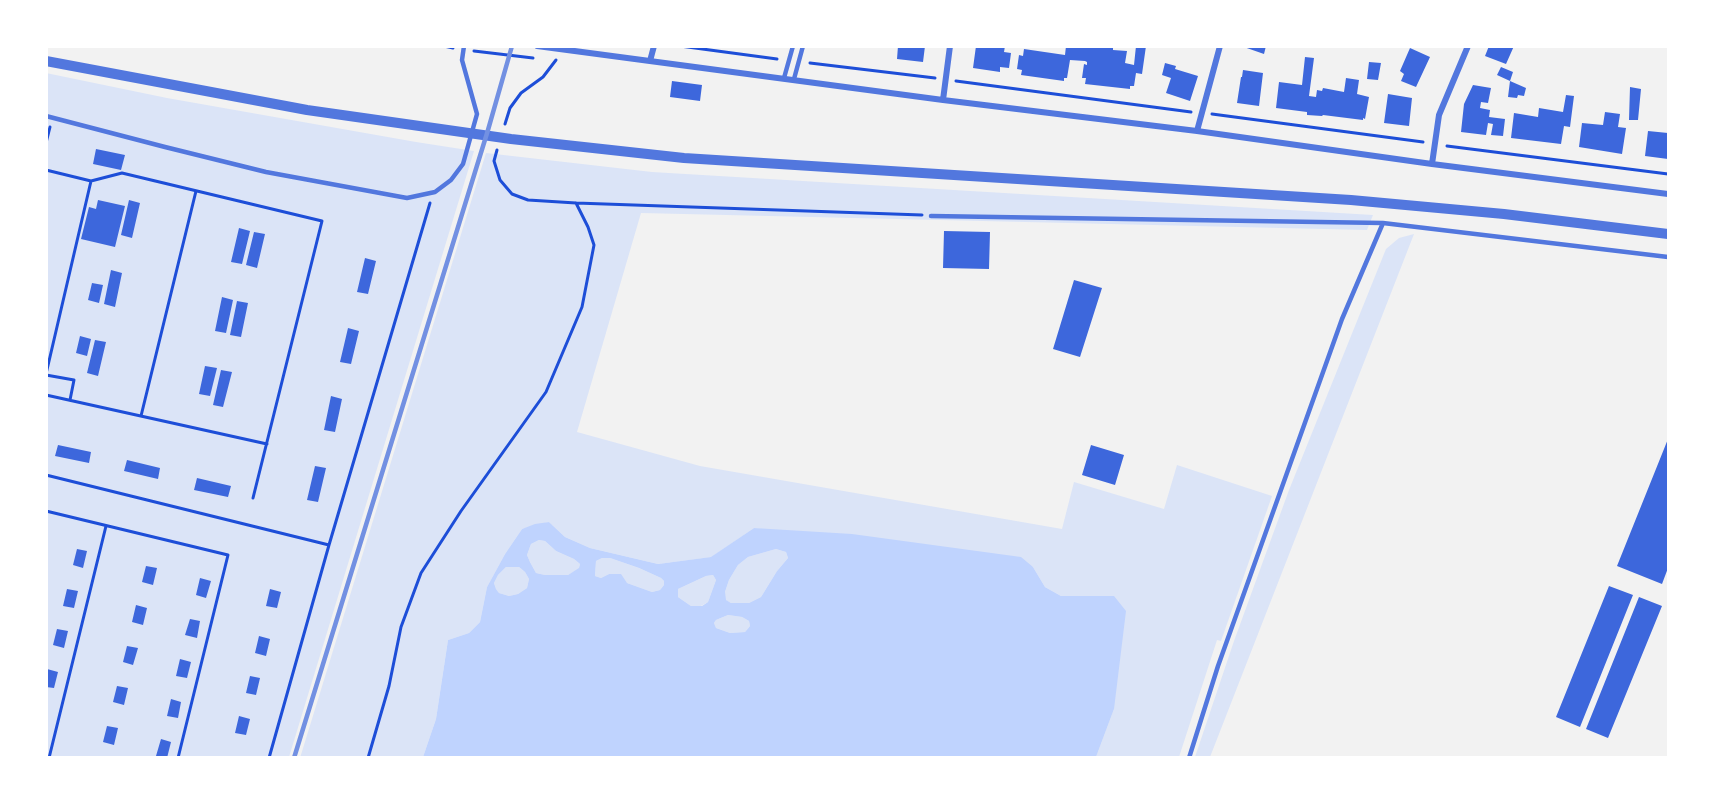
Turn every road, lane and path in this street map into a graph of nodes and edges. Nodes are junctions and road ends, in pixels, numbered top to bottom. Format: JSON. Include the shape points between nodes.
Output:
{"nodes":[{"id":1,"x":464,"y":46,"type":"edge"},
{"id":2,"x":537,"y":46,"type":"edge"},
{"id":3,"x":654,"y":46,"type":"edge"},
{"id":4,"x":680,"y":46,"type":"edge"},
{"id":5,"x":793,"y":46,"type":"edge"},
{"id":6,"x":803,"y":46,"type":"edge"},
{"id":7,"x":950,"y":46,"type":"edge"},
{"id":8,"x":1220,"y":46,"type":"edge"},
{"id":9,"x":1468,"y":46,"type":"edge"},
{"id":10,"x":556,"y":60,"type":"dead end"},
{"id":11,"x":650,"y":60,"type":"junction"},
{"id":12,"x":789,"y":60,"type":"junction"},
{"id":13,"x":46,"y":62,"type":"edge"},
{"id":14,"x":799,"y":62,"type":"junction"},
{"id":15,"x":784,"y":78,"type":"junction"},
{"id":16,"x":794,"y":79,"type":"junction"},
{"id":17,"x":946,"y":80,"type":"junction"},
{"id":18,"x":943,"y":100,"type":"junction"},
{"id":19,"x":1202,"y":113,"type":"junction"},
{"id":20,"x":46,"y":116,"type":"edge"},
{"id":21,"x":503,"y":129,"type":"dead end"},
{"id":22,"x":1197,"y":131,"type":"junction"},
{"id":23,"x":1435,"y":144,"type":"junction"},
{"id":24,"x":497,"y":150,"type":"dead end"},
{"id":25,"x":1432,"y":164,"type":"junction"},
{"id":26,"x":46,"y":170,"type":"edge"},
{"id":27,"x":1668,"y":174,"type":"edge"},
{"id":28,"x":91,"y":181,"type":"junction"},
{"id":29,"x":196,"y":191,"type":"junction"},
{"id":30,"x":435,"y":192,"type":"junction"},
{"id":31,"x":1668,"y":194,"type":"edge"},
{"id":32,"x":576,"y":203,"type":"junction"},
{"id":33,"x":932,"y":216,"type":"joint"},
{"id":34,"x":1383,"y":224,"type":"junction"},
{"id":35,"x":1668,"y":234,"type":"edge"},
{"id":36,"x":1668,"y":257,"type":"edge"},
{"id":37,"x":46,"y":374,"type":"edge"},
{"id":38,"x":46,"y":395,"type":"edge"},
{"id":39,"x":70,"y":400,"type":"junction"},
{"id":40,"x":141,"y":416,"type":"junction"},
{"id":41,"x":267,"y":444,"type":"junction"},
{"id":42,"x":46,"y":475,"type":"edge"},
{"id":43,"x":253,"y":498,"type":"dead end"},
{"id":44,"x":46,"y":511,"type":"edge"},
{"id":45,"x":106,"y":526,"type":"junction"},
{"id":46,"x":329,"y":545,"type":"junction"},
{"id":47,"x":49,"y":758,"type":"edge"},
{"id":48,"x":178,"y":758,"type":"edge"},
{"id":49,"x":268,"y":758,"type":"edge"},
{"id":50,"x":368,"y":758,"type":"edge"},
{"id":51,"x":1189,"y":758,"type":"edge"}],
"edges":[{"from":1,"to":30,"type":"lane","via":[[462,60],[477,114],[463,164],[452,180]]},
{"from":2,"to":11,"type":"street"},
{"from":3,"to":11,"type":"street"},
{"from":4,"to":12,"type":"path"},
{"from":5,"to":12,"type":"lane"},
{"from":6,"to":14,"type":"lane"},
{"from":7,"to":17,"type":"street"},
{"from":8,"to":19,"type":"street"},
{"from":9,"to":23,"type":"street","via":[[1439,115]]},
{"from":10,"to":21,"type":"path","via":[[543,77],[521,93],[510,108]]},
{"from":11,"to":15,"type":"street"},
{"from":12,"to":15,"type":"lane"},
{"from":13,"to":35,"type":"street","via":[[307,110],[511,139],[684,158],[1352,200]]},
{"from":14,"to":16,"type":"lane"},
{"from":14,"to":17,"type":"path"},
{"from":15,"to":16,"type":"street"},
{"from":16,"to":18,"type":"street"},
{"from":17,"to":18,"type":"street"},
{"from":17,"to":19,"type":"path"},
{"from":18,"to":22,"type":"street"},
{"from":19,"to":22,"type":"street"},
{"from":19,"to":23,"type":"path"},
{"from":20,"to":30,"type":"lane","via":[[266,172],[407,198]]},
{"from":22,"to":25,"type":"street"},
{"from":23,"to":25,"type":"street"},
{"from":23,"to":27,"type":"path"},
{"from":24,"to":32,"type":"path","via":[[494,161],[500,180],[512,194],[528,200]]},
{"from":25,"to":31,"type":"street"},
{"from":26,"to":28,"type":"path"},
{"from":28,"to":29,"type":"path","via":[[122,172]]},
{"from":28,"to":37,"type":"path"},
{"from":29,"to":40,"type":"path"},
{"from":29,"to":41,"type":"path","via":[[322,221]]},
{"from":30,"to":46,"type":"path"},
{"from":32,"to":33,"type":"path"},
{"from":32,"to":50,"type":"path","via":[[594,245],[582,307],[546,392],[422,573],[401,627]]},
{"from":33,"to":34,"type":"lane"},
{"from":34,"to":36,"type":"lane"},
{"from":34,"to":51,"type":"lane","via":[[1342,319]]},
{"from":37,"to":39,"type":"path","via":[[74,380]]},
{"from":38,"to":39,"type":"path"},
{"from":39,"to":40,"type":"path"},
{"from":40,"to":41,"type":"path"},
{"from":41,"to":43,"type":"path"},
{"from":42,"to":46,"type":"path"},
{"from":44,"to":45,"type":"path"},
{"from":45,"to":47,"type":"path"},
{"from":45,"to":48,"type":"path","via":[[228,555]]},
{"from":46,"to":49,"type":"path"}]}
